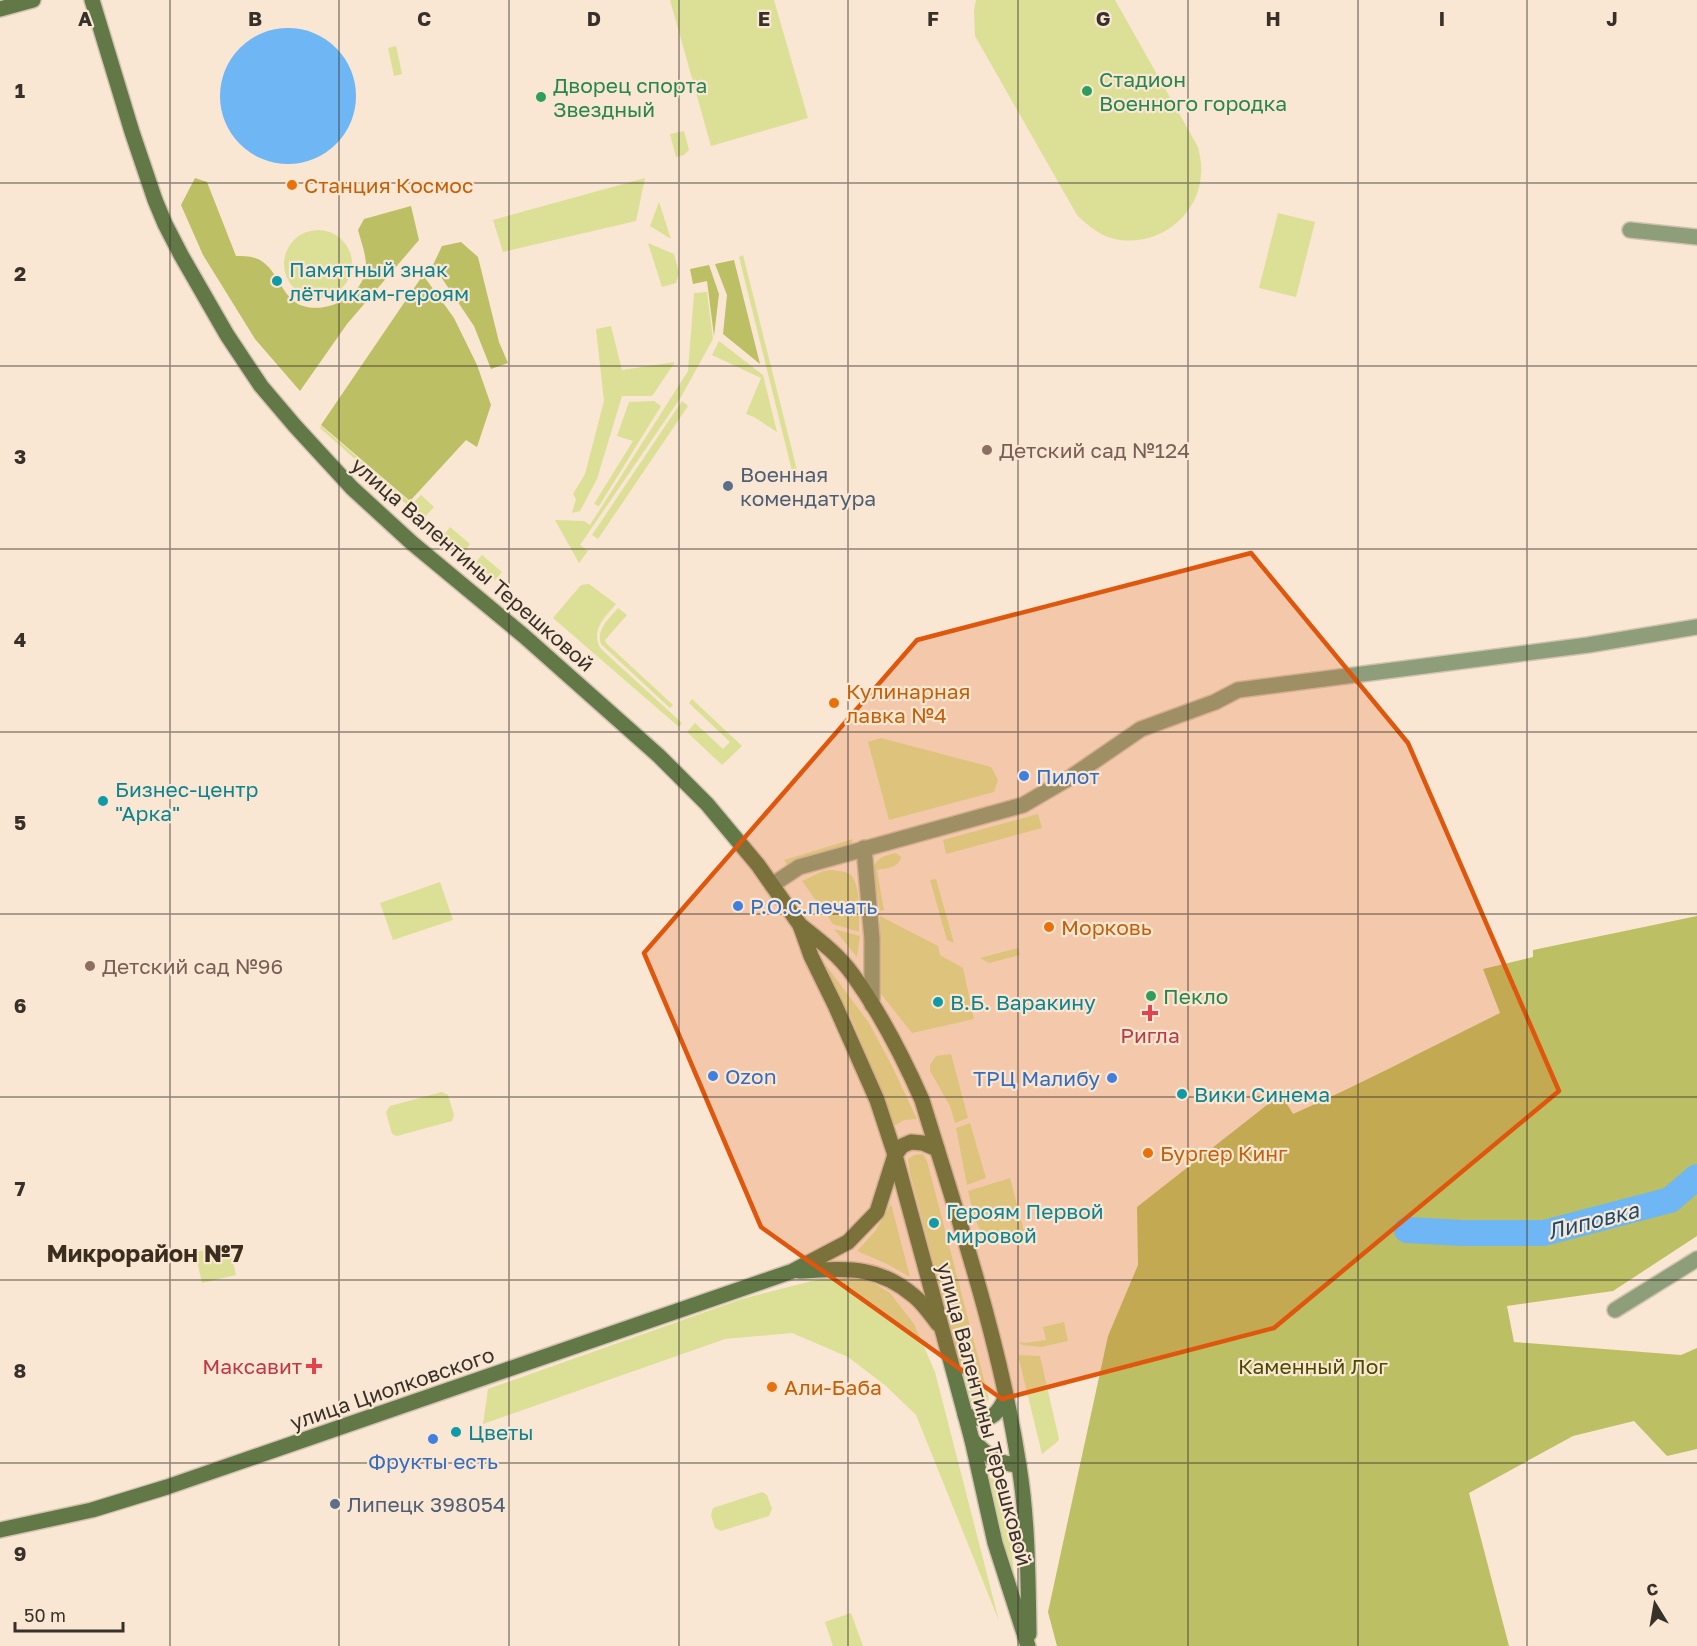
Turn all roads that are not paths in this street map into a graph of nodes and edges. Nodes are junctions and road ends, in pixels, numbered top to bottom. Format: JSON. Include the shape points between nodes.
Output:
{"nodes":[{"id":1,"x":33,"y":0,"type":"edge"},
{"id":2,"x":92,"y":0,"type":"edge"},
{"id":3,"x":0,"y":9,"type":"edge"},
{"id":4,"x":1630,"y":230,"type":"dead end"},
{"id":5,"x":1697,"y":237,"type":"edge"},
{"id":6,"x":1697,"y":627,"type":"edge"},
{"id":7,"x":864,"y":848,"type":"junction"},
{"id":8,"x":830,"y":858,"type":"junction"},
{"id":9,"x":866,"y":876,"type":"junction"},
{"id":10,"x":772,"y":885,"type":"junction"},
{"id":11,"x":800,"y":925,"type":"junction"},
{"id":12,"x":872,"y":1005,"type":"junction"},
{"id":13,"x":937,"y":1149,"type":"junction"},
{"id":14,"x":895,"y":1155,"type":"junction"},
{"id":15,"x":1697,"y":1259,"type":"edge"},
{"id":16,"x":793,"y":1271,"type":"junction"},
{"id":17,"x":1616,"y":1310,"type":"dead end"},
{"id":18,"x":941,"y":1328,"type":"junction"},
{"id":19,"x":1006,"y":1396,"type":"junction"},
{"id":20,"x":965,"y":1415,"type":"junction"},
{"id":21,"x":972,"y":1440,"type":"junction"},
{"id":22,"x":1019,"y":1466,"type":"junction"},
{"id":23,"x":0,"y":1530,"type":"edge"},
{"id":24,"x":1029,"y":1646,"type":"edge"}],
"edges":[{"from":1,"to":3,"type":"main road"},
{"from":2,"to":10,"type":"main road","name":"улица Валентины Терешковой","via":[[165,224],[227,335],[261,386],[351,488],[658,756],[707,804]]},
{"from":4,"to":5,"type":"street"},
{"from":6,"to":7,"type":"street","via":[[1588,645],[1238,690],[1141,729],[1023,805]]},
{"from":7,"to":8,"type":"street"},
{"from":7,"to":9,"type":"street"},
{"from":8,"to":9,"type":"street","via":[[855,861]]},
{"from":8,"to":10,"type":"street","via":[[799,867]]},
{"from":9,"to":12,"type":"street","via":[[872,939]]},
{"from":10,"to":11,"type":"main road","name":"улица Валентины Терешковой"},
{"from":11,"to":12,"type":"main road","name":"улица Валентины Терешковой","via":[[853,974]]},
{"from":11,"to":14,"type":"main road","name":"улица Валентины Терешковой","via":[[877,1100]]},
{"from":12,"to":13,"type":"main road","name":"улица Валентины Терешковой","via":[[909,1070]]},
{"from":13,"to":14,"type":"main road","via":[[911,1142]]},
{"from":13,"to":19,"type":"main road","name":"улица Валентины Терешковой","via":[[996,1349]]},
{"from":14,"to":16,"type":"main road","via":[[877,1212],[848,1242]]},
{"from":14,"to":18,"type":"main road","name":"улица Валентины Терешковой"},
{"from":15,"to":17,"type":"street"},
{"from":16,"to":18,"type":"main road","via":[[872,1272],[915,1296]]},
{"from":16,"to":23,"type":"main road","name":"улица Циолковского","via":[[167,1487],[92,1510]]},
{"from":18,"to":20,"type":"main road","name":"улица Валентины Терешковой"},
{"from":19,"to":20,"type":"main road","via":[[994,1416],[977,1419]]},
{"from":19,"to":22,"type":"main road","name":"улица Валентины Терешковой"},
{"from":20,"to":21,"type":"main road","name":"улица Валентины Терешковой"},
{"from":21,"to":22,"type":"main road","via":[[990,1457]]},
{"from":21,"to":24,"type":"main road","name":"улица Валентины Терешковой","via":[[995,1543]]},
{"from":22,"to":24,"type":"main road","name":"улица Валентины Терешковой","via":[[1026,1520]]}]}
